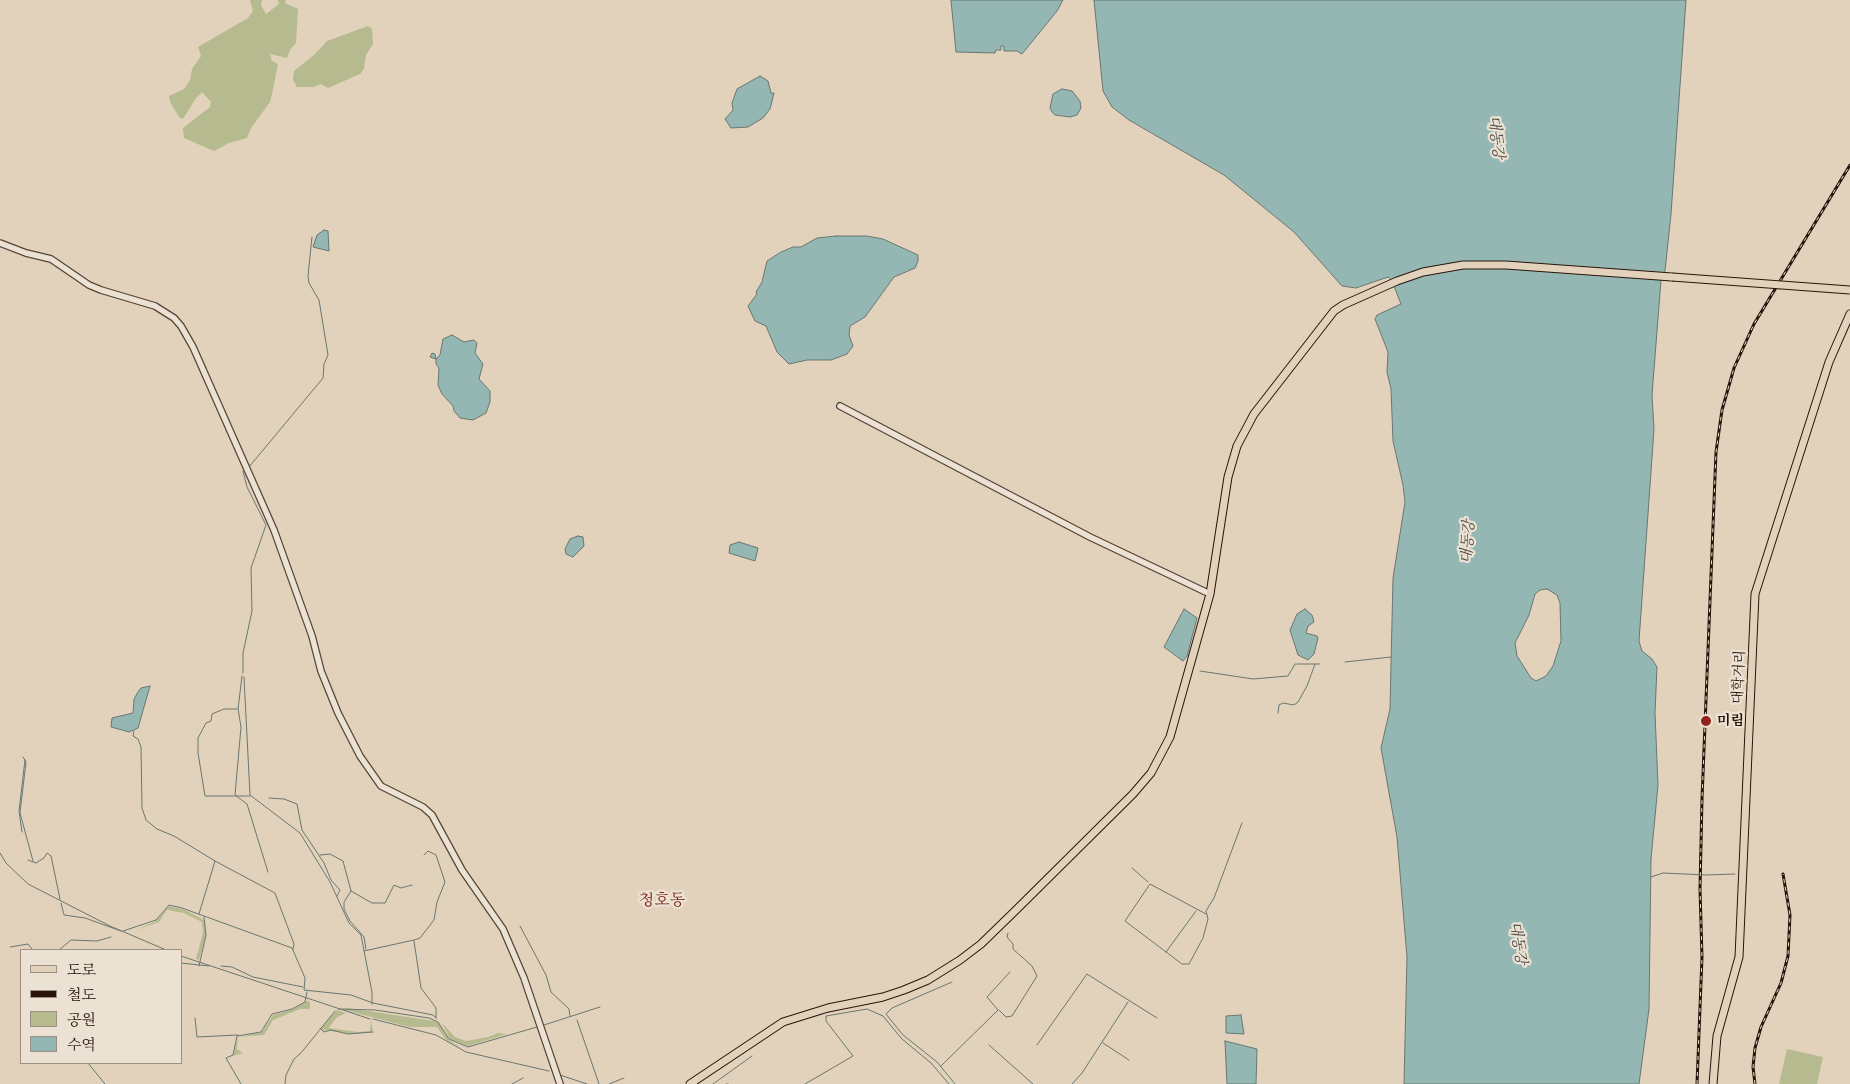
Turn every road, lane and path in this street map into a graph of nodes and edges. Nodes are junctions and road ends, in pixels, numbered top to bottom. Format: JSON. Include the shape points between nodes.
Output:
{"nodes":[{"id":1,"x":0,"y":243,"type":"edge"},
{"id":2,"x":1850,"y":290,"type":"edge"},
{"id":3,"x":1850,"y":314,"type":"edge"},
{"id":4,"x":840,"y":406,"type":"dead end"},
{"id":5,"x":1210,"y":594,"type":"junction"},
{"id":6,"x":560,"y":1084,"type":"edge"},
{"id":7,"x":690,"y":1084,"type":"edge"},
{"id":8,"x":1713,"y":1084,"type":"edge"}],
"edges":[{"from":1,"to":6,"type":"street","via":[[51,259],[101,290],[155,306],[174,318],[183,329],[274,530],[312,636],[323,678],[338,713],[360,756],[381,786],[423,807],[432,815],[462,870],[503,929],[524,978]]},
{"from":2,"to":5,"type":"main road","bridge":true,"via":[[1535,267],[1463,265],[1424,272],[1359,297],[1334,311],[1318,329],[1254,414],[1237,446],[1228,477]]},
{"from":3,"to":8,"type":"main road","name":"대학거리","via":[[1829,362],[1756,594],[1740,957],[1717,1036]]},
{"from":4,"to":5,"type":"street","via":[[1090,537]]},
{"from":5,"to":7,"type":"main road","via":[[1170,737],[1151,772],[1133,794],[981,944],[944,970],[904,990],[783,1022]]}]}
